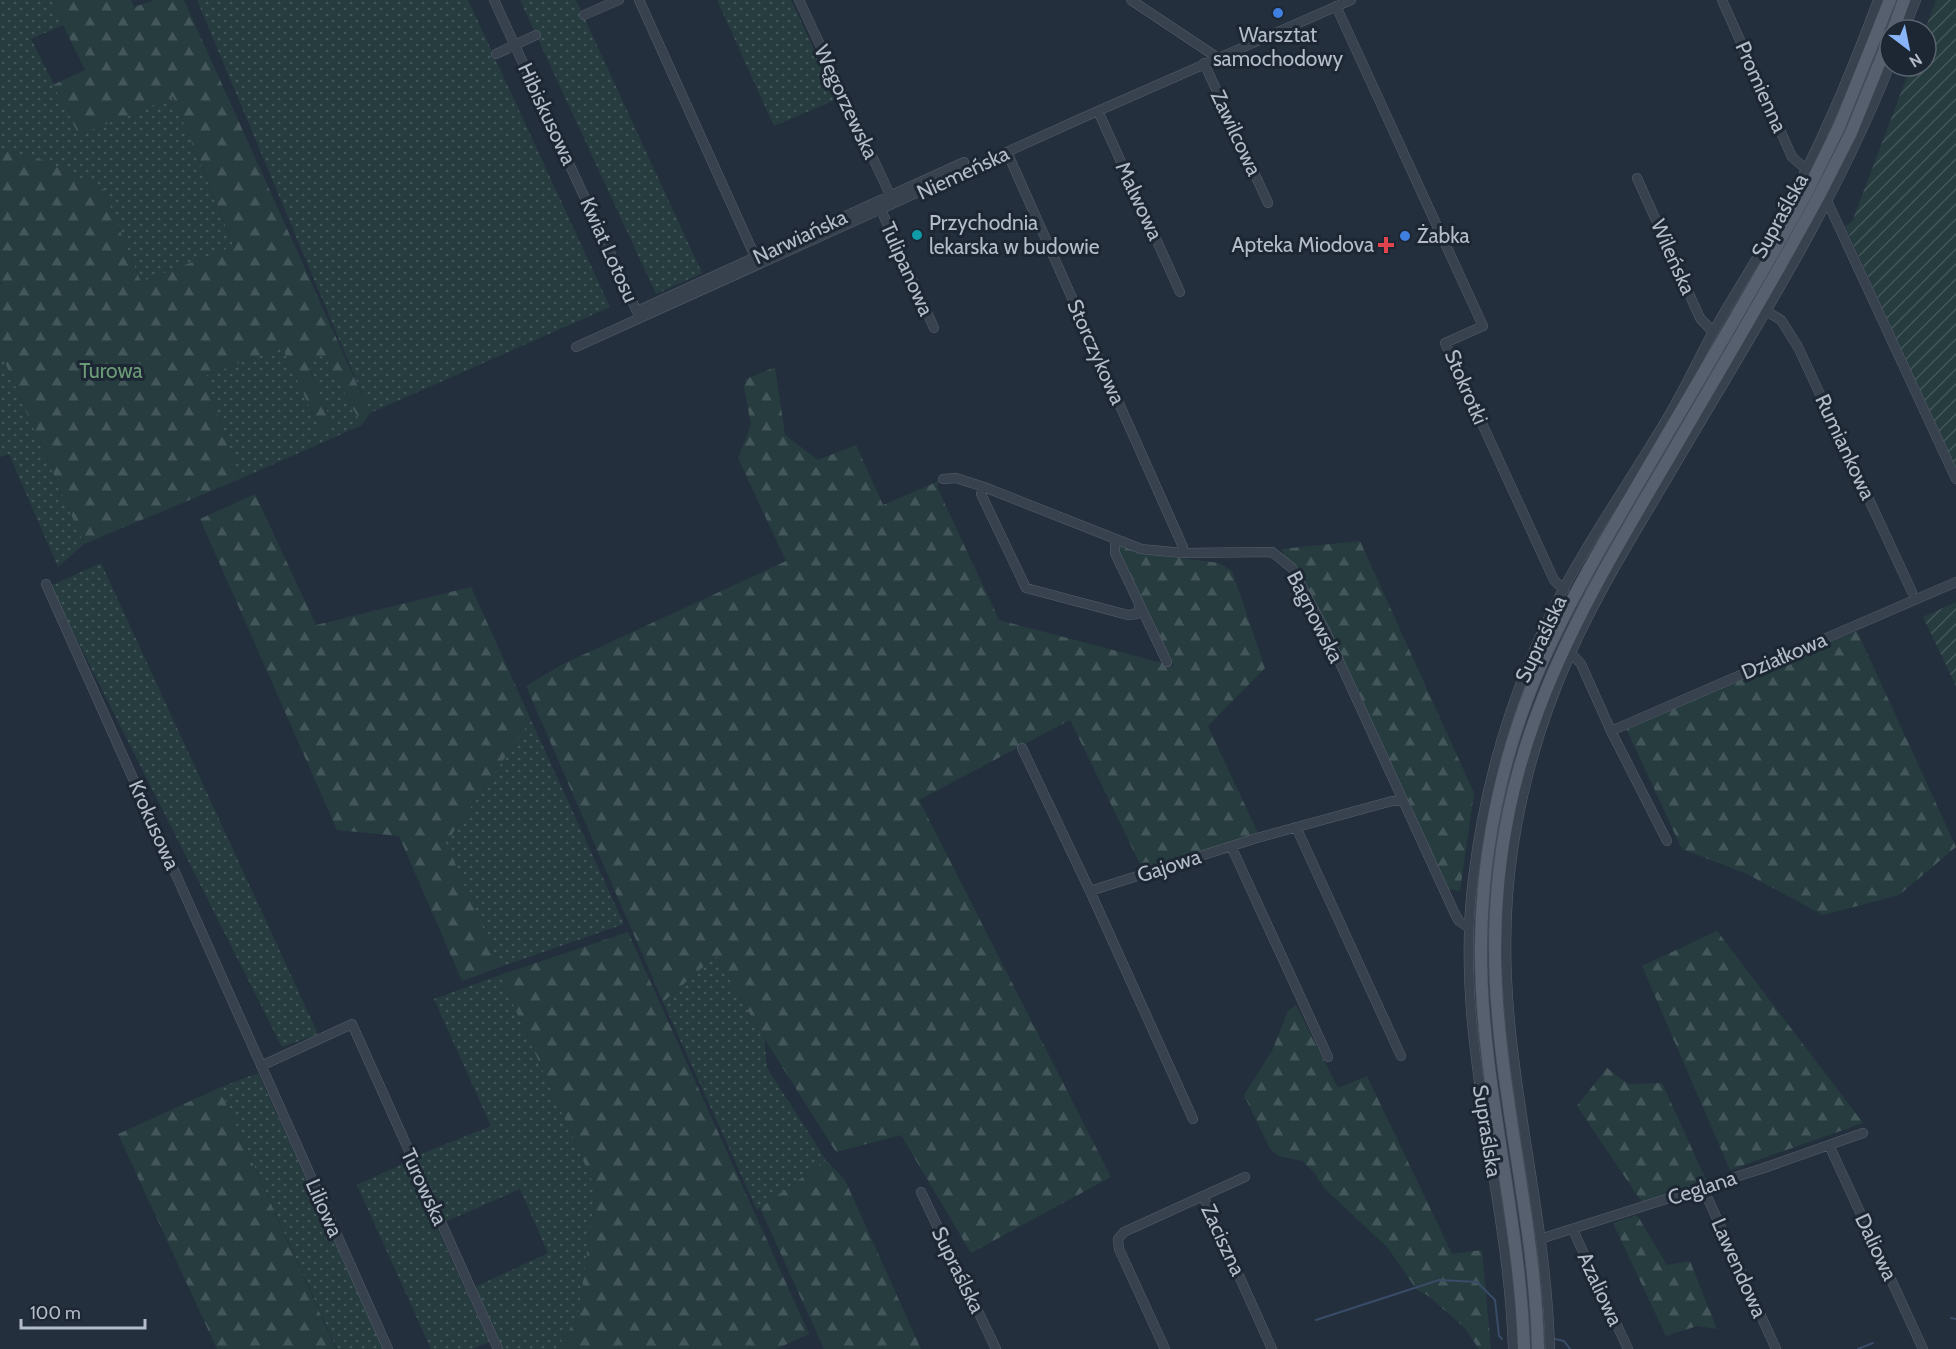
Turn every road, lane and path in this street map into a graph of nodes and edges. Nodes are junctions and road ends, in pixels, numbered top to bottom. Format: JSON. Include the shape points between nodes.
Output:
{"nodes":[{"id":1,"x":494,"y":0,"type":"edge"},
{"id":2,"x":619,"y":0,"type":"edge"},
{"id":3,"x":639,"y":0,"type":"edge"},
{"id":4,"x":799,"y":0,"type":"edge"},
{"id":5,"x":1131,"y":0,"type":"edge"},
{"id":6,"x":1351,"y":0,"type":"edge"},
{"id":7,"x":1722,"y":0,"type":"edge"},
{"id":8,"x":1878,"y":0,"type":"edge"},
{"id":9,"x":1890,"y":0,"type":"edge"},
{"id":10,"x":1904,"y":0,"type":"edge"},
{"id":11,"x":1916,"y":0,"type":"edge"},
{"id":12,"x":1336,"y":6,"type":"junction"},
{"id":13,"x":584,"y":15,"type":"dead end"},
{"id":14,"x":1897,"y":18,"type":"edge"},
{"id":15,"x":1909,"y":18,"type":"edge"},
{"id":16,"x":536,"y":36,"type":"dead end"},
{"id":17,"x":515,"y":45,"type":"junction"},
{"id":18,"x":496,"y":54,"type":"dead end"},
{"id":19,"x":1218,"y":58,"type":"junction"},
{"id":20,"x":1204,"y":63,"type":"junction"},
{"id":21,"x":1878,"y":67,"type":"edge"},
{"id":22,"x":1884,"y":78,"type":"edge"},
{"id":23,"x":1098,"y":111,"type":"junction"},
{"id":24,"x":1007,"y":153,"type":"junction"},
{"id":25,"x":964,"y":162,"type":"dead end"},
{"id":26,"x":1806,"y":169,"type":"junction"},
{"id":27,"x":1637,"y":178,"type":"dead end"},
{"id":28,"x":578,"y":183,"type":"joint"},
{"id":29,"x":893,"y":200,"type":"junction"},
{"id":30,"x":1268,"y":203,"type":"dead end"},
{"id":31,"x":1828,"y":203,"type":"junction"},
{"id":32,"x":881,"y":210,"type":"junction"},
{"id":33,"x":757,"y":261,"type":"junction"},
{"id":34,"x":1180,"y":292,"type":"dead end"},
{"id":35,"x":1766,"y":311,"type":"junction"},
{"id":36,"x":638,"y":315,"type":"junction"},
{"id":37,"x":934,"y":328,"type":"dead end"},
{"id":38,"x":1713,"y":332,"type":"junction"},
{"id":39,"x":576,"y":347,"type":"dead end"},
{"id":40,"x":943,"y":479,"type":"dead end"},
{"id":41,"x":1956,"y":479,"type":"edge"},
{"id":42,"x":984,"y":488,"type":"junction"},
{"id":43,"x":1115,"y":540,"type":"junction"},
{"id":44,"x":1182,"y":553,"type":"junction"},
{"id":45,"x":1956,"y":582,"type":"edge"},
{"id":46,"x":46,"y":584,"type":"dead end"},
{"id":47,"x":1564,"y":590,"type":"junction"},
{"id":48,"x":1912,"y":592,"type":"dead end"},
{"id":49,"x":1140,"y":605,"type":"junction"},
{"id":50,"x":1571,"y":653,"type":"junction"},
{"id":51,"x":1167,"y":662,"type":"dead end"},
{"id":52,"x":1611,"y":731,"type":"junction"},
{"id":53,"x":1022,"y":748,"type":"dead end"},
{"id":54,"x":1401,"y":801,"type":"junction"},
{"id":55,"x":1296,"y":827,"type":"junction"},
{"id":56,"x":1667,"y":841,"type":"dead end"},
{"id":57,"x":1231,"y":846,"type":"junction"},
{"id":58,"x":1090,"y":891,"type":"junction"},
{"id":59,"x":1469,"y":928,"type":"junction"},
{"id":60,"x":1401,"y":1056,"type":"dead end"},
{"id":61,"x":1328,"y":1057,"type":"dead end"},
{"id":62,"x":261,"y":1066,"type":"junction"},
{"id":63,"x":1193,"y":1119,"type":"dead end"},
{"id":64,"x":1863,"y":1133,"type":"dead end"},
{"id":65,"x":1829,"y":1145,"type":"junction"},
{"id":66,"x":1245,"y":1177,"type":"dead end"},
{"id":67,"x":1703,"y":1188,"type":"junction"},
{"id":68,"x":921,"y":1192,"type":"dead end"},
{"id":69,"x":1203,"y":1196,"type":"junction"},
{"id":70,"x":1573,"y":1230,"type":"junction"},
{"id":71,"x":1540,"y":1239,"type":"junction"},
{"id":72,"x":388,"y":1349,"type":"edge"},
{"id":73,"x":498,"y":1349,"type":"edge"},
{"id":74,"x":996,"y":1349,"type":"edge"},
{"id":75,"x":1165,"y":1349,"type":"edge"},
{"id":76,"x":1272,"y":1349,"type":"edge"},
{"id":77,"x":1513,"y":1349,"type":"edge"},
{"id":78,"x":1524,"y":1349,"type":"edge"},
{"id":79,"x":1538,"y":1349,"type":"edge"},
{"id":80,"x":1550,"y":1349,"type":"edge"},
{"id":81,"x":1628,"y":1349,"type":"edge"},
{"id":82,"x":1776,"y":1349,"type":"edge"},
{"id":83,"x":1923,"y":1349,"type":"edge"}],
"edges":[{"from":1,"to":17,"type":"street","name":"Hibiskusowa"},
{"from":2,"to":13,"type":"street"},
{"from":3,"to":33,"type":"street"},
{"from":4,"to":29,"type":"street","name":"Węgorzewska"},
{"from":5,"to":19,"type":"street"},
{"from":6,"to":12,"type":"street","name":"Niemeńska"},
{"from":7,"to":26,"type":"street","name":"Promienna","via":[[1792,157]]},
{"from":8,"to":26,"type":"street","name":"Supraślska"},
{"from":9,"to":78,"type":"main road","via":[[1839,127],[1807,192],[1576,592],[1534,682],[1508,758],[1491,830],[1481,949],[1485,1038],[1517,1248]]},
{"from":10,"to":14,"type":"main road"},
{"from":11,"to":15,"type":"street"},
{"from":12,"to":19,"type":"street","name":"Niemeńska"},
{"from":12,"to":47,"type":"street","name":"Stokrotki","via":[[1483,326],[1445,344],[1554,580]]},
{"from":16,"to":17,"type":"street"},
{"from":17,"to":18,"type":"street"},
{"from":17,"to":28,"type":"street","name":"Hibiskusowa"},
{"from":19,"to":20,"type":"street","name":"Niemeńska"},
{"from":20,"to":23,"type":"street","name":"Niemeńska"},
{"from":20,"to":30,"type":"street","name":"Zawilcowa"},
{"from":21,"to":79,"type":"main road","via":[[1820,194],[1587,598],[1546,687],[1520,762],[1504,833],[1497,889],[1495,960],[1498,1034],[1530,1246]]},
{"from":22,"to":31,"type":"street","name":"Supraślska"},
{"from":23,"to":24,"type":"street","name":"Niemeńska"},
{"from":23,"to":34,"type":"street","name":"Malwowa"},
{"from":24,"to":29,"type":"street","name":"Niemeńska"},
{"from":24,"to":44,"type":"street","name":"Storczykowa"},
{"from":25,"to":29,"type":"street","name":"Narwiańska"},
{"from":26,"to":38,"type":"street","name":"Supraślska"},
{"from":27,"to":38,"type":"street","name":"Wileńska","via":[[1700,318]]},
{"from":28,"to":36,"type":"street","name":"Kwiat Lotosu"},
{"from":29,"to":32,"type":"street","name":"Niemeńska"},
{"from":29,"to":33,"type":"street","name":"Narwiańska"},
{"from":31,"to":35,"type":"street","name":"Supraślska"},
{"from":31,"to":41,"type":"street"},
{"from":32,"to":33,"type":"street","name":"Niemeńska"},
{"from":32,"to":37,"type":"street","name":"Tulipanowa"},
{"from":33,"to":36,"type":"street","name":"Niemeńska"},
{"from":35,"to":48,"type":"street","name":"Rumiankowa","via":[[1781,320],[1798,347]]},
{"from":35,"to":50,"type":"street","name":"Supraślska"},
{"from":36,"to":39,"type":"street","name":"Niemeńska"},
{"from":38,"to":47,"type":"street","name":"Supraślska","via":[[1671,412]]},
{"from":40,"to":42,"type":"street","name":"Bagnowska","via":[[957,478]]},
{"from":42,"to":43,"type":"street","name":"Bagnowska"},
{"from":42,"to":49,"type":"street","via":[[981,494],[1026,588],[1128,615],[1137,614]]},
{"from":43,"to":44,"type":"street","name":"Bagnowska","via":[[1141,549]]},
{"from":43,"to":49,"type":"street","via":[[1115,552]]},
{"from":44,"to":54,"type":"street","name":"Bagnowska","via":[[1272,552],[1292,568]]},
{"from":45,"to":52,"type":"street","name":"Działkowa"},
{"from":46,"to":62,"type":"street","name":"Krokusowa"},
{"from":47,"to":59,"type":"street","name":"Supraślska","via":[[1521,681],[1492,772],[1472,882]]},
{"from":49,"to":51,"type":"street"},
{"from":50,"to":52,"type":"street","via":[[1581,664]]},
{"from":50,"to":71,"type":"street","name":"Supraślska","via":[[1530,767],[1515,834],[1508,892],[1505,951],[1509,1034]]},
{"from":52,"to":56,"type":"street"},
{"from":53,"to":58,"type":"street"},
{"from":54,"to":55,"type":"street","name":"Gajowa"},
{"from":54,"to":59,"type":"street","name":"Bagnowska","via":[[1455,914]]},
{"from":55,"to":57,"type":"street","name":"Gajowa"},
{"from":55,"to":60,"type":"street"},
{"from":57,"to":58,"type":"street","name":"Gajowa"},
{"from":57,"to":61,"type":"street"},
{"from":58,"to":63,"type":"street"},
{"from":59,"to":77,"type":"street","name":"Supraślska","via":[[1473,1038],[1507,1258]]},
{"from":62,"to":72,"type":"street","name":"Liliowa"},
{"from":62,"to":73,"type":"street","name":"Turowska","via":[[352,1024]]},
{"from":64,"to":65,"type":"street","name":"Ceglana"},
{"from":65,"to":67,"type":"street","name":"Ceglana"},
{"from":65,"to":83,"type":"street","name":"Daliowa"},
{"from":66,"to":69,"type":"street"},
{"from":67,"to":70,"type":"street","name":"Ceglana"},
{"from":67,"to":82,"type":"street","name":"Lawendowa"},
{"from":68,"to":74,"type":"street","name":"Supraślska"},
{"from":69,"to":75,"type":"street","name":"Zaciszna","via":[[1125,1232],[1119,1239],[1119,1249]]},
{"from":69,"to":76,"type":"street","name":"Zaciszna"},
{"from":70,"to":71,"type":"street","name":"Ceglana"},
{"from":70,"to":81,"type":"street","name":"Azaliowa"},
{"from":71,"to":80,"type":"street","name":"Supraślska"}]}
